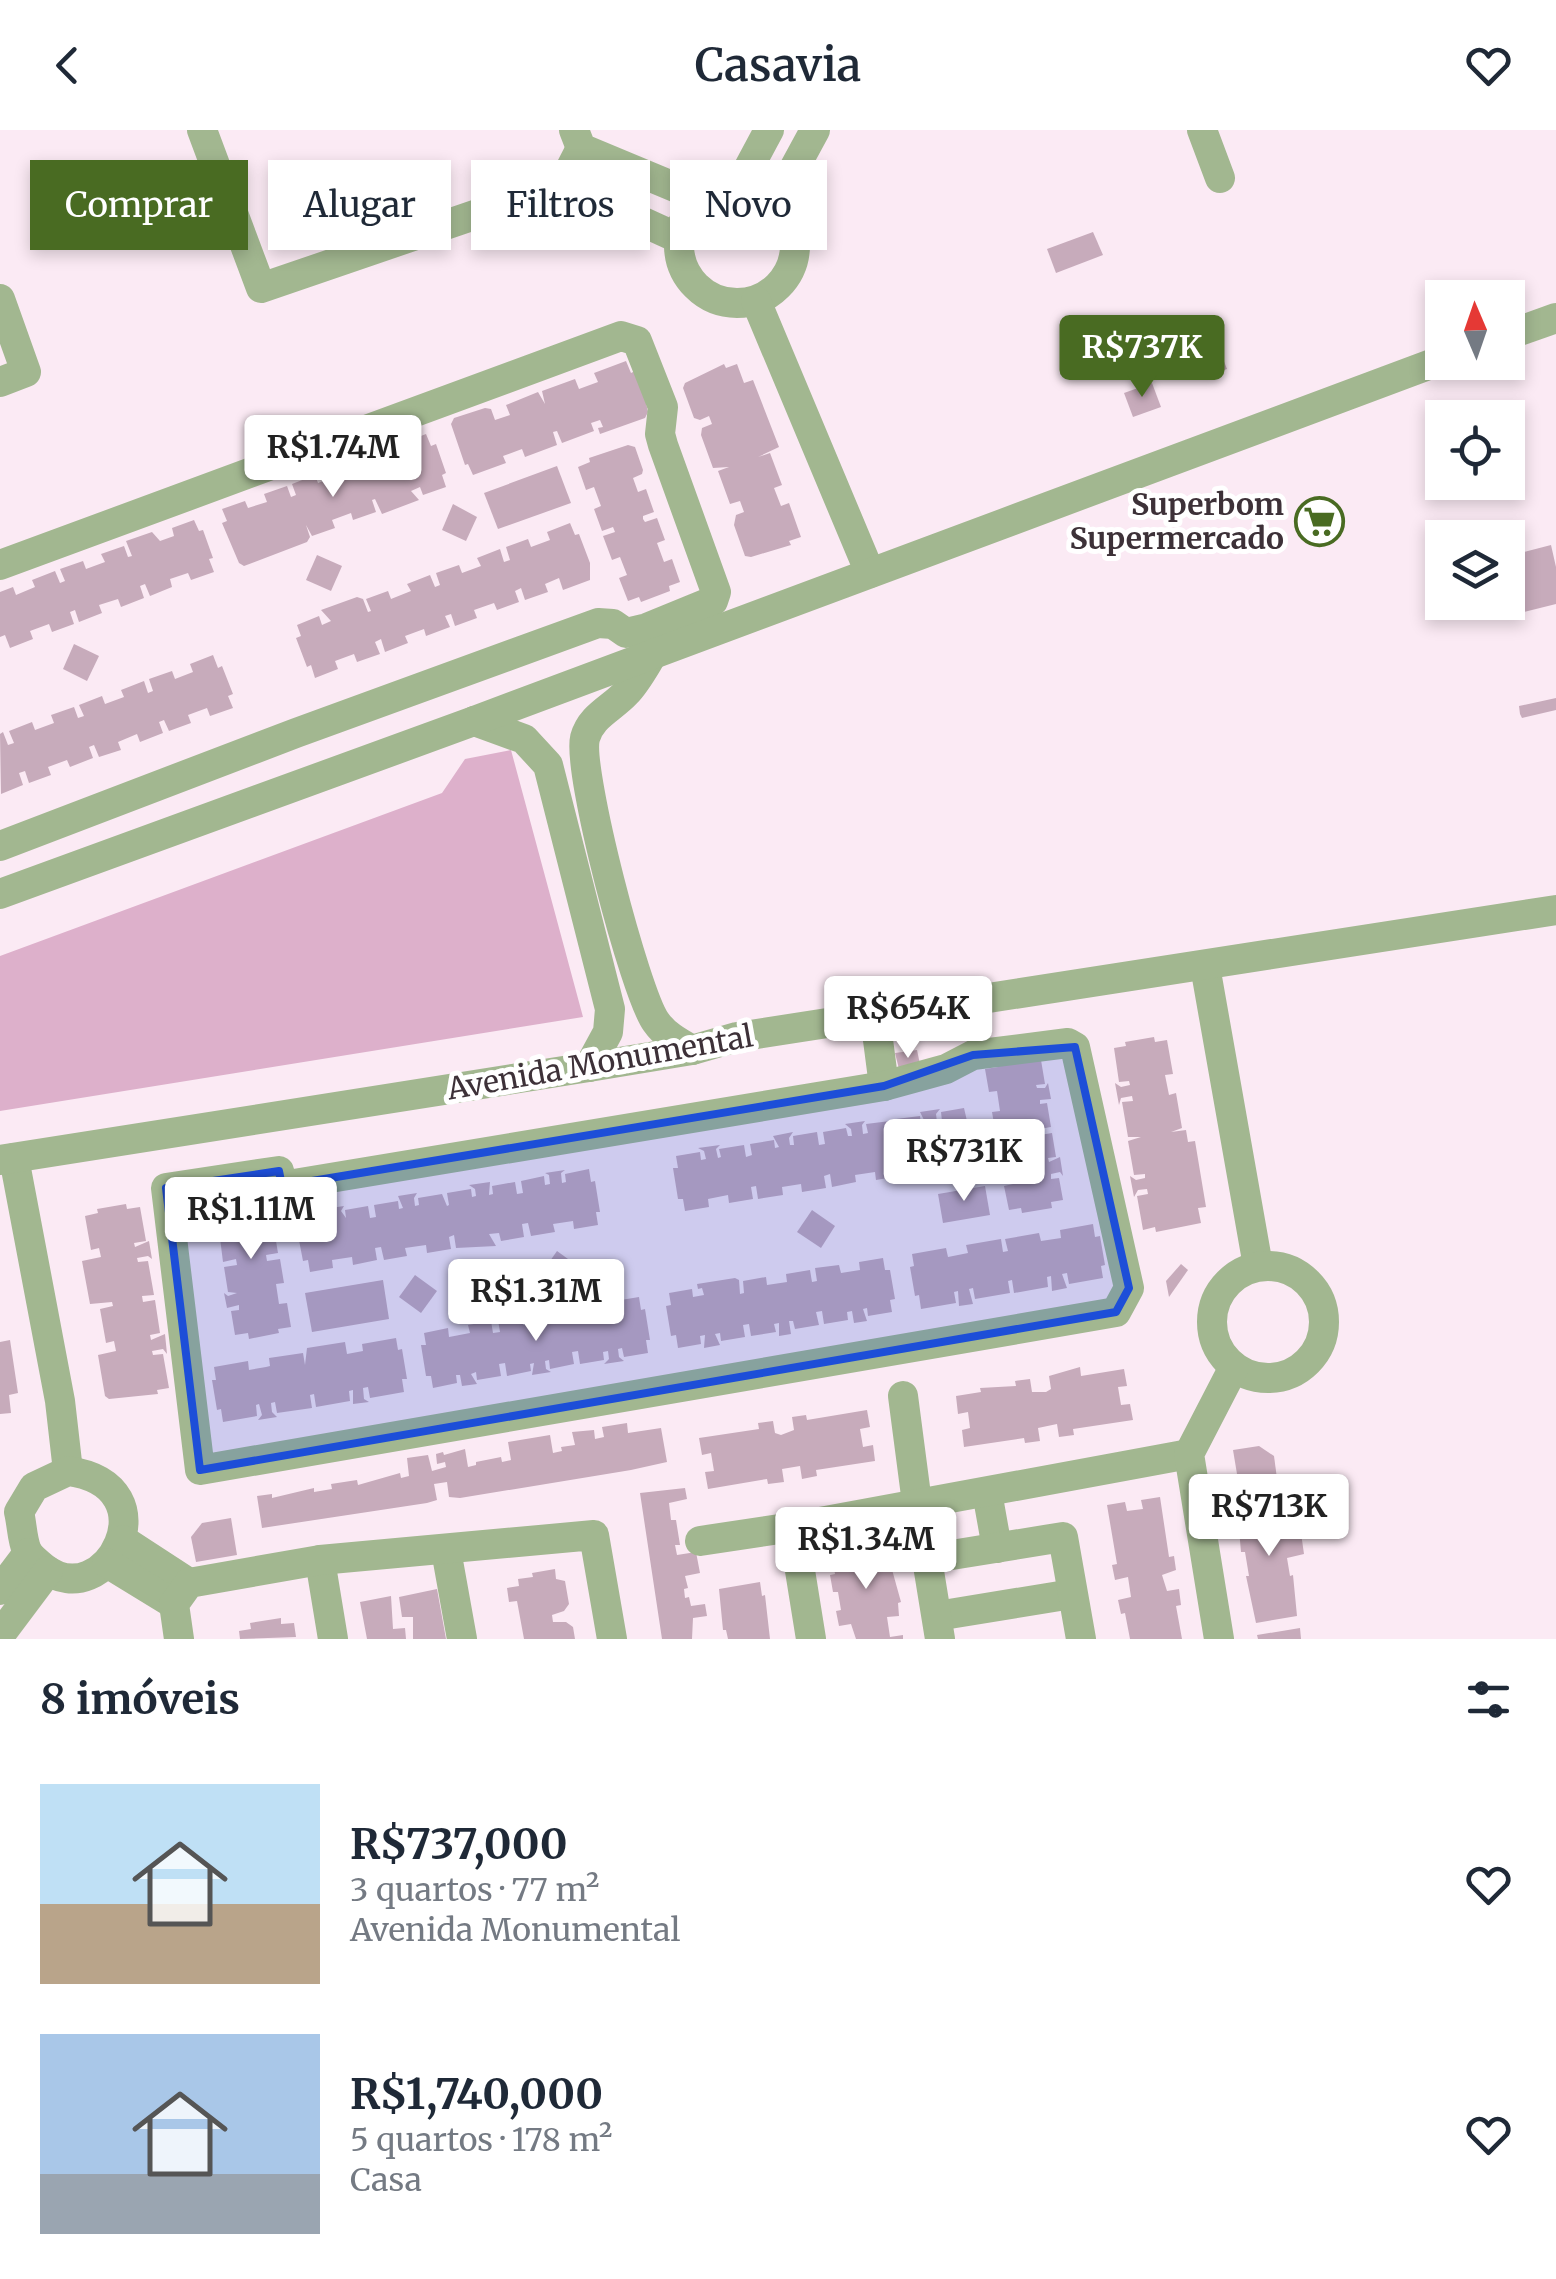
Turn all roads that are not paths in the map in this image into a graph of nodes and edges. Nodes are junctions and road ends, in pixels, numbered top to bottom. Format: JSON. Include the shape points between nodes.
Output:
{"nodes":[{"id":1,"x":202,"y":130,"type":"edge"},
{"id":2,"x":769,"y":130,"type":"edge"},
{"id":3,"x":815,"y":130,"type":"edge"},
{"id":4,"x":1202,"y":130,"type":"edge"},
{"id":5,"x":578,"y":139,"type":"edge"},
{"id":6,"x":753,"y":160,"type":"edge"},
{"id":7,"x":799,"y":160,"type":"edge"},
{"id":8,"x":1220,"y":178,"type":"dead end"},
{"id":9,"x":670,"y":183,"type":"edge"},
{"id":10,"x":471,"y":216,"type":"edge"},
{"id":11,"x":680,"y":250,"type":"edge"},
{"id":12,"x":795,"y":250,"type":"edge"},
{"id":13,"x":0,"y":299,"type":"edge"},
{"id":14,"x":756,"y":301,"type":"junction"},
{"id":15,"x":1552,"y":330,"type":"edge"},
{"id":16,"x":1525,"y":334,"type":"edge"},
{"id":17,"x":1425,"y":366,"type":"edge"},
{"id":18,"x":0,"y":382,"type":"edge"},
{"id":19,"x":0,"y":565,"type":"edge"},
{"id":20,"x":870,"y":573,"type":"junction"},
{"id":21,"x":652,"y":655,"type":"junction"},
{"id":22,"x":474,"y":721,"type":"junction"},
{"id":23,"x":296,"y":733,"type":"junction"},
{"id":24,"x":252,"y":750,"type":"junction"},
{"id":25,"x":312,"y":779,"type":"junction"},
{"id":26,"x":270,"y":794,"type":"junction"},
{"id":27,"x":0,"y":846,"type":"edge"},
{"id":28,"x":0,"y":894,"type":"edge"},
{"id":29,"x":1556,"y":910,"type":"edge"},
{"id":30,"x":1205,"y":966,"type":"junction"},
{"id":31,"x":875,"y":1017,"type":"junction"},
{"id":32,"x":692,"y":1050,"type":"junction"},
{"id":33,"x":588,"y":1067,"type":"junction"},
{"id":34,"x":884,"y":1086,"type":"junction"},
{"id":35,"x":7,"y":1159,"type":"edge"},
{"id":36,"x":1258,"y":1266,"type":"junction"},
{"id":37,"x":1234,"y":1367,"type":"junction"},
{"id":38,"x":903,"y":1396,"type":"dead end"},
{"id":39,"x":1190,"y":1454,"type":"junction"},
{"id":40,"x":68,"y":1471,"type":"junction"},
{"id":41,"x":987,"y":1492,"type":"junction"},
{"id":42,"x":918,"y":1503,"type":"junction"},
{"id":43,"x":793,"y":1527,"type":"junction"},
{"id":44,"x":700,"y":1541,"type":"dead end"},
{"id":45,"x":997,"y":1548,"type":"junction"},
{"id":46,"x":446,"y":1550,"type":"junction"},
{"id":47,"x":115,"y":1552,"type":"junction"},
{"id":48,"x":320,"y":1560,"type":"junction"},
{"id":49,"x":38,"y":1562,"type":"junction"},
{"id":50,"x":0,"y":1590,"type":"edge"},
{"id":51,"x":181,"y":1594,"type":"junction"},
{"id":52,"x":1072,"y":1594,"type":"junction"},
{"id":53,"x":938,"y":1628,"type":"edge"},
{"id":54,"x":0,"y":1635,"type":"edge"},
{"id":55,"x":180,"y":1639,"type":"edge"},
{"id":56,"x":333,"y":1639,"type":"edge"},
{"id":57,"x":462,"y":1639,"type":"edge"},
{"id":58,"x":612,"y":1639,"type":"edge"},
{"id":59,"x":811,"y":1639,"type":"edge"},
{"id":60,"x":1081,"y":1639,"type":"edge"},
{"id":61,"x":1219,"y":1639,"type":"edge"}],
"edges":[{"from":1,"to":10,"type":"street","via":[[261,288]]},
{"from":2,"to":6,"type":"street"},
{"from":3,"to":7,"type":"street"},
{"from":4,"to":8,"type":"street"},
{"from":5,"to":9,"type":"street"},
{"from":11,"to":14,"type":"street","via":[[682,268],[700,291],[727,304]]},
{"from":12,"to":14,"type":"street","via":[[777,288]]},
{"from":13,"to":18,"type":"street","via":[[26,372]]},
{"from":14,"to":20,"type":"street"},
{"from":15,"to":16,"type":"street"},
{"from":17,"to":20,"type":"street"},
{"from":19,"to":23,"type":"street","via":[[608,338],[637,341],[663,407],[663,445],[713,578],[713,601],[632,633],[598,623]]},
{"from":20,"to":21,"type":"street"},
{"from":21,"to":22,"type":"street"},
{"from":21,"to":32,"type":"street","via":[[626,693],[594,720],[583,760],[644,1002],[668,1036]]},
{"from":22,"to":25,"type":"street"},
{"from":22,"to":33,"type":"street","via":[[524,738],[548,765],[610,1009],[608,1032]]},
{"from":23,"to":24,"type":"street"},
{"from":23,"to":25,"type":"street"},
{"from":24,"to":26,"type":"street"},
{"from":24,"to":27,"type":"street"},
{"from":25,"to":26,"type":"street"},
{"from":26,"to":28,"type":"street"},
{"from":29,"to":30,"type":"street","name":"Avenida Monumental"},
{"from":30,"to":31,"type":"street","name":"Avenida Monumental"},
{"from":30,"to":36,"type":"street"},
{"from":31,"to":32,"type":"street","name":"Avenida Monumental"},
{"from":31,"to":34,"type":"street"},
{"from":32,"to":33,"type":"street","name":"Avenida Monumental"},
{"from":33,"to":35,"type":"street","name":"Avenida Monumental"},
{"from":34,"to":34,"type":"street","via":[[282,1186],[279,1171],[166,1188],[200,1470],[1116,1312],[1129,1288],[1075,1047],[973,1055],[946,1070]]},
{"from":35,"to":40,"type":"street","via":[[60,1401]]},
{"from":36,"to":37,"type":"street","via":[[1222,1289],[1213,1309],[1219,1351]]},
{"from":36,"to":37,"type":"street","via":[[1286,1268],[1310,1283],[1323,1307],[1323,1335],[1310,1359],[1288,1375],[1260,1378]]},
{"from":37,"to":39,"type":"street"},
{"from":38,"to":42,"type":"street"},
{"from":39,"to":41,"type":"street"},
{"from":39,"to":61,"type":"street"},
{"from":40,"to":47,"type":"street","via":[[108,1486],[122,1508]]},
{"from":40,"to":49,"type":"street","via":[[34,1487],[19,1512]]},
{"from":41,"to":42,"type":"street"},
{"from":41,"to":45,"type":"street"},
{"from":42,"to":43,"type":"street"},
{"from":43,"to":44,"type":"street"},
{"from":43,"to":59,"type":"street"},
{"from":45,"to":52,"type":"street","via":[[1063,1537]]},
{"from":45,"to":53,"type":"street","via":[[927,1559]]},
{"from":46,"to":48,"type":"street"},
{"from":46,"to":57,"type":"street"},
{"from":46,"to":58,"type":"street","via":[[594,1534]]},
{"from":47,"to":49,"type":"street","via":[[92,1574],[64,1578]]},
{"from":47,"to":51,"type":"street"},
{"from":48,"to":51,"type":"street"},
{"from":48,"to":56,"type":"street"},
{"from":49,"to":50,"type":"street"},
{"from":49,"to":54,"type":"street"},
{"from":51,"to":55,"type":"street"},
{"from":52,"to":53,"type":"street"},
{"from":52,"to":60,"type":"street"}]}
